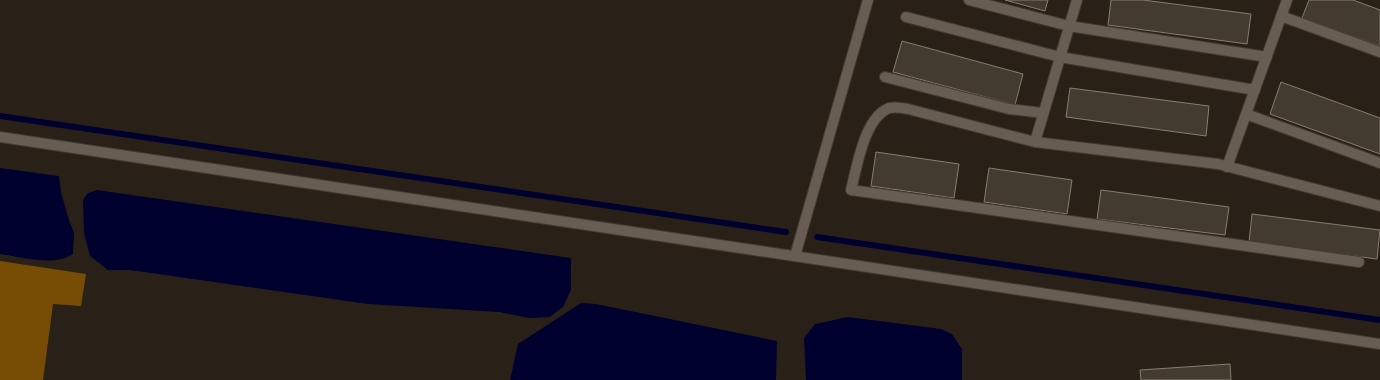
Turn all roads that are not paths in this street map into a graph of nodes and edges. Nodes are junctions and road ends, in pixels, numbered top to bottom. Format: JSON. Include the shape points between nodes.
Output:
{"nodes":[{"id":1,"x":868,"y":0,"type":"edge"},
{"id":2,"x":968,"y":0,"type":"edge"},
{"id":3,"x":1077,"y":0,"type":"edge"},
{"id":4,"x":1287,"y":0,"type":"edge"},
{"id":5,"x":1281,"y":16,"type":"junction"},
{"id":6,"x":906,"y":17,"type":"dead end"},
{"id":7,"x":1069,"y":26,"type":"junction"},
{"id":8,"x":1380,"y":52,"type":"edge"},
{"id":9,"x":1060,"y":57,"type":"junction"},
{"id":10,"x":1267,"y":57,"type":"junction"},
{"id":11,"x":885,"y":77,"type":"dead end"},
{"id":12,"x":1255,"y":90,"type":"junction"},
{"id":13,"x":1043,"y":113,"type":"junction"},
{"id":14,"x":1246,"y":114,"type":"junction"},
{"id":15,"x":0,"y":137,"type":"edge"},
{"id":16,"x":1035,"y":142,"type":"junction"},
{"id":17,"x":1380,"y":163,"type":"edge"},
{"id":18,"x":1227,"y":167,"type":"junction"},
{"id":19,"x":1380,"y":206,"type":"edge"},
{"id":20,"x":796,"y":256,"type":"junction"},
{"id":21,"x":1359,"y":262,"type":"dead end"},
{"id":22,"x":1380,"y":344,"type":"edge"}],
"edges":[{"from":1,"to":20,"type":"street"},
{"from":2,"to":7,"type":"street"},
{"from":3,"to":7,"type":"street"},
{"from":4,"to":5,"type":"street"},
{"from":5,"to":8,"type":"street"},
{"from":5,"to":10,"type":"street"},
{"from":6,"to":9,"type":"street"},
{"from":7,"to":9,"type":"street"},
{"from":7,"to":10,"type":"street"},
{"from":9,"to":12,"type":"street"},
{"from":9,"to":13,"type":"street"},
{"from":10,"to":12,"type":"street"},
{"from":11,"to":13,"type":"street","via":[[1009,109]]},
{"from":12,"to":14,"type":"street"},
{"from":13,"to":16,"type":"street"},
{"from":14,"to":17,"type":"street"},
{"from":14,"to":18,"type":"street"},
{"from":15,"to":20,"type":"street"},
{"from":16,"to":18,"type":"street"},
{"from":16,"to":21,"type":"street","via":[[908,109],[891,108],[878,116],[864,142],[851,190]]},
{"from":18,"to":19,"type":"street"},
{"from":20,"to":22,"type":"street"}]}
